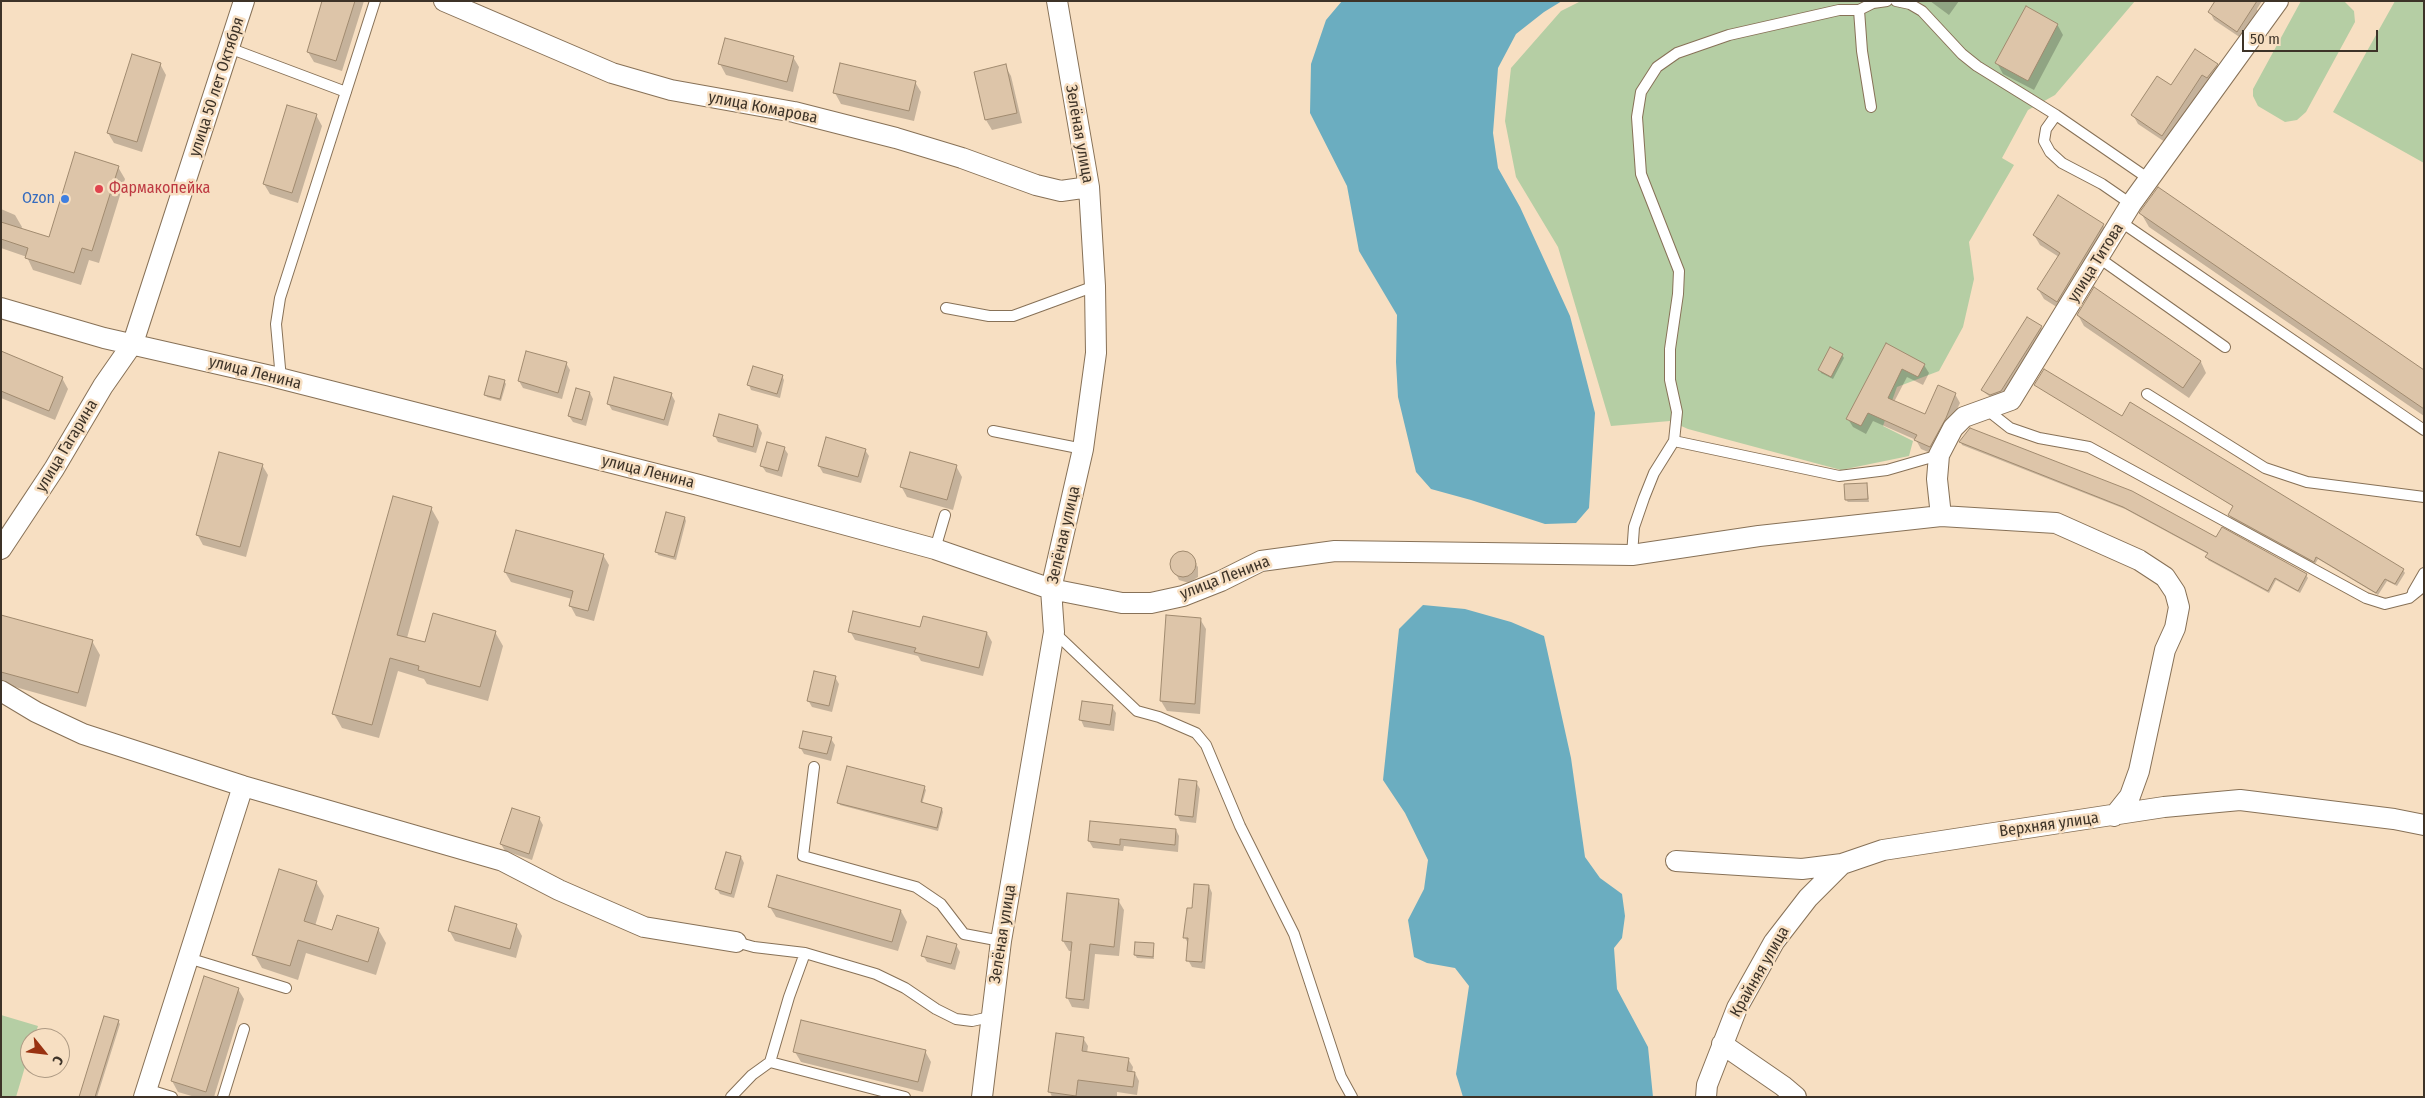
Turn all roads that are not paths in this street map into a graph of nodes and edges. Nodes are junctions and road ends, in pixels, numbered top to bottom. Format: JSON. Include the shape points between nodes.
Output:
{"nodes":[{"id":1,"x":244,"y":1,"type":"edge"},
{"id":2,"x":375,"y":1,"type":"edge"},
{"id":3,"x":444,"y":1,"type":"edge"},
{"id":4,"x":1057,"y":1,"type":"edge"},
{"id":5,"x":1886,"y":1,"type":"edge"},
{"id":6,"x":1896,"y":1,"type":"edge"},
{"id":7,"x":2278,"y":1,"type":"edge"},
{"id":8,"x":1910,"y":2,"type":"edge"},
{"id":9,"x":1859,"y":10,"type":"junction"},
{"id":10,"x":229,"y":48,"type":"junction"},
{"id":11,"x":346,"y":92,"type":"junction"},
{"id":12,"x":1871,"y":107,"type":"dead end"},
{"id":13,"x":2056,"y":115,"type":"junction"},
{"id":14,"x":2149,"y":179,"type":"junction"},
{"id":15,"x":1089,"y":188,"type":"junction"},
{"id":16,"x":2131,"y":204,"type":"junction"},
{"id":17,"x":2121,"y":222,"type":"junction"},
{"id":18,"x":2099,"y":258,"type":"junction"},
{"id":19,"x":1095,"y":286,"type":"junction"},
{"id":20,"x":1,"y":308,"type":"edge"},
{"id":21,"x":946,"y":308,"type":"dead end"},
{"id":22,"x":133,"y":343,"type":"junction"},
{"id":23,"x":2225,"y":347,"type":"dead end"},
{"id":24,"x":281,"y":379,"type":"junction"},
{"id":25,"x":2147,"y":394,"type":"dead end"},
{"id":26,"x":1986,"y":409,"type":"junction"},
{"id":27,"x":2424,"y":430,"type":"edge"},
{"id":28,"x":992,"y":432,"type":"dead end"},
{"id":29,"x":1674,"y":441,"type":"junction"},
{"id":30,"x":1083,"y":448,"type":"junction"},
{"id":31,"x":1939,"y":455,"type":"junction"},
{"id":32,"x":2424,"y":496,"type":"edge"},
{"id":33,"x":944,"y":515,"type":"dead end"},
{"id":34,"x":1941,"y":516,"type":"junction"},
{"id":35,"x":1,"y":549,"type":"edge"},
{"id":36,"x":935,"y":549,"type":"junction"},
{"id":37,"x":1632,"y":555,"type":"junction"},
{"id":38,"x":2424,"y":574,"type":"edge"},
{"id":39,"x":2424,"y":586,"type":"edge"},
{"id":40,"x":1051,"y":590,"type":"junction"},
{"id":41,"x":2409,"y":598,"type":"junction"},
{"id":42,"x":1054,"y":632,"type":"junction"},
{"id":43,"x":1,"y":691,"type":"edge"},
{"id":44,"x":814,"y":767,"type":"dead end"},
{"id":45,"x":2139,"y":771,"type":"junction"},
{"id":46,"x":243,"y":786,"type":"junction"},
{"id":47,"x":2164,"y":807,"type":"junction"},
{"id":48,"x":2114,"y":816,"type":"junction"},
{"id":49,"x":2424,"y":825,"type":"edge"},
{"id":50,"x":1676,"y":861,"type":"dead end"},
{"id":51,"x":1842,"y":864,"type":"junction"},
{"id":52,"x":1001,"y":941,"type":"junction"},
{"id":53,"x":736,"y":942,"type":"joint"},
{"id":54,"x":806,"y":953,"type":"junction"},
{"id":55,"x":188,"y":958,"type":"junction"},
{"id":56,"x":286,"y":988,"type":"dead end"},
{"id":57,"x":990,"y":1017,"type":"junction"},
{"id":58,"x":244,"y":1029,"type":"dead end"},
{"id":59,"x":1722,"y":1044,"type":"junction"},
{"id":60,"x":770,"y":1062,"type":"junction"},
{"id":61,"x":145,"y":1093,"type":"edge"},
{"id":62,"x":172,"y":1097,"type":"edge"},
{"id":63,"x":223,"y":1097,"type":"edge"},
{"id":64,"x":731,"y":1097,"type":"edge"},
{"id":65,"x":905,"y":1097,"type":"edge"},
{"id":66,"x":982,"y":1097,"type":"edge"},
{"id":67,"x":1352,"y":1097,"type":"edge"},
{"id":68,"x":1706,"y":1097,"type":"edge"},
{"id":69,"x":1796,"y":1097,"type":"edge"}],
"edges":[{"from":1,"to":10,"type":"street","name":"улица 50 лет Октября"},
{"from":2,"to":11,"type":"lane"},
{"from":3,"to":15,"type":"street","name":"улица Комарова","via":[[612,73],[671,90],[794,112],[896,138],[1036,185],[1061,191]]},
{"from":4,"to":15,"type":"street","name":"Зелёная улица"},
{"from":5,"to":9,"type":"lane"},
{"from":6,"to":8,"type":"lane"},
{"from":7,"to":14,"type":"street","name":"улица Титова"},
{"from":8,"to":13,"type":"lane","via":[[1977,66]]},
{"from":9,"to":12,"type":"lane"},
{"from":9,"to":29,"type":"lane","via":[[1839,10],[1729,35],[1677,53],[1657,67],[1641,92],[1637,117],[1642,174],[1679,271],[1670,349],[1670,380],[1677,412]]},
{"from":10,"to":11,"type":"lane"},
{"from":10,"to":22,"type":"street","name":"улица 50 лет Октября"},
{"from":11,"to":24,"type":"lane","via":[[280,298],[276,324]]},
{"from":13,"to":14,"type":"lane"},
{"from":13,"to":16,"type":"lane","via":[[2046,129],[2044,141],[2050,152],[2062,163]]},
{"from":14,"to":16,"type":"street","name":"улица Титова"},
{"from":15,"to":19,"type":"street","name":"Зелёная улица"},
{"from":16,"to":17,"type":"street","name":"улица Титова"},
{"from":17,"to":18,"type":"street","name":"улица Титова"},
{"from":17,"to":27,"type":"lane"},
{"from":18,"to":23,"type":"lane"},
{"from":18,"to":26,"type":"street","name":"улица Титова","via":[[2011,400]]},
{"from":19,"to":21,"type":"lane","via":[[1013,316],[988,316]]},
{"from":19,"to":30,"type":"street","name":"Зелёная улица","via":[[1096,353]]},
{"from":20,"to":22,"type":"street","name":"улица Ленина","via":[[104,338]]},
{"from":22,"to":24,"type":"street","name":"улица Ленина"},
{"from":22,"to":35,"type":"street","name":"улица Гагарина"},
{"from":24,"to":36,"type":"street","name":"улица Ленина","via":[[699,484]]},
{"from":25,"to":32,"type":"lane","via":[[2265,468],[2307,482]]},
{"from":26,"to":31,"type":"street","name":"улица Титова","via":[[1964,417],[1952,428]]},
{"from":26,"to":41,"type":"lane","via":[[2010,428],[2032,436],[2089,447],[2366,598],[2385,604]]},
{"from":28,"to":30,"type":"lane"},
{"from":29,"to":31,"type":"lane","via":[[1840,476],[1887,470]]},
{"from":29,"to":37,"type":"lane","via":[[1654,473],[1644,498],[1634,527]]},
{"from":30,"to":40,"type":"street","name":"Зелёная улица"},
{"from":31,"to":34,"type":"street","name":"улица Титова","via":[[1937,479]]},
{"from":33,"to":36,"type":"lane"},
{"from":34,"to":37,"type":"street","name":"улица Ленина","via":[[1759,536]]},
{"from":34,"to":45,"type":"street","name":"улица Ленина","via":[[2056,522],[2139,560],[2165,577],[2179,606],[2165,650]]},
{"from":36,"to":40,"type":"street","name":"улица Ленина"},
{"from":37,"to":40,"type":"street","name":"улица Ленина","via":[[1335,551],[1261,561],[1183,596],[1151,603],[1122,603]]},
{"from":38,"to":41,"type":"lane"},
{"from":39,"to":41,"type":"lane"},
{"from":40,"to":42,"type":"street","name":"Зелёная улица"},
{"from":42,"to":52,"type":"street","name":"Зелёная улица"},
{"from":42,"to":67,"type":"lane","via":[[1137,711],[1196,733],[1206,745],[1240,826],[1294,934],[1341,1077]]},
{"from":43,"to":46,"type":"street","via":[[83,734]]},
{"from":44,"to":52,"type":"lane","via":[[803,856],[916,887],[941,904],[964,934]]},
{"from":45,"to":47,"type":"street","via":[[2143,786]]},
{"from":45,"to":48,"type":"street","name":"улица Ленина","via":[[2130,796]]},
{"from":46,"to":53,"type":"street","via":[[503,861],[559,890],[644,927]]},
{"from":46,"to":55,"type":"street"},
{"from":47,"to":48,"type":"street","name":"Верхняя улица"},
{"from":47,"to":49,"type":"street","name":"Верхняя улица","via":[[2240,800]]},
{"from":48,"to":51,"type":"street","name":"Верхняя улица","via":[[1883,850]]},
{"from":50,"to":51,"type":"street","name":"Верхняя улица","via":[[1802,869]]},
{"from":51,"to":59,"type":"street","name":"Крайняя улица","via":[[1808,898],[1774,942],[1737,1008]]},
{"from":52,"to":57,"type":"street","name":"Зелёная улица"},
{"from":53,"to":54,"type":"lane"},
{"from":54,"to":57,"type":"lane","via":[[876,974],[956,1019]]},
{"from":54,"to":60,"type":"lane"},
{"from":55,"to":56,"type":"lane"},
{"from":55,"to":61,"type":"street"},
{"from":57,"to":66,"type":"street","name":"Зелёная улица"},
{"from":58,"to":63,"type":"lane"},
{"from":59,"to":68,"type":"street","name":"Крайняя улица","via":[[1707,1085]]},
{"from":59,"to":69,"type":"street"},
{"from":60,"to":64,"type":"lane"},
{"from":60,"to":65,"type":"lane"},
{"from":61,"to":62,"type":"lane"}]}
